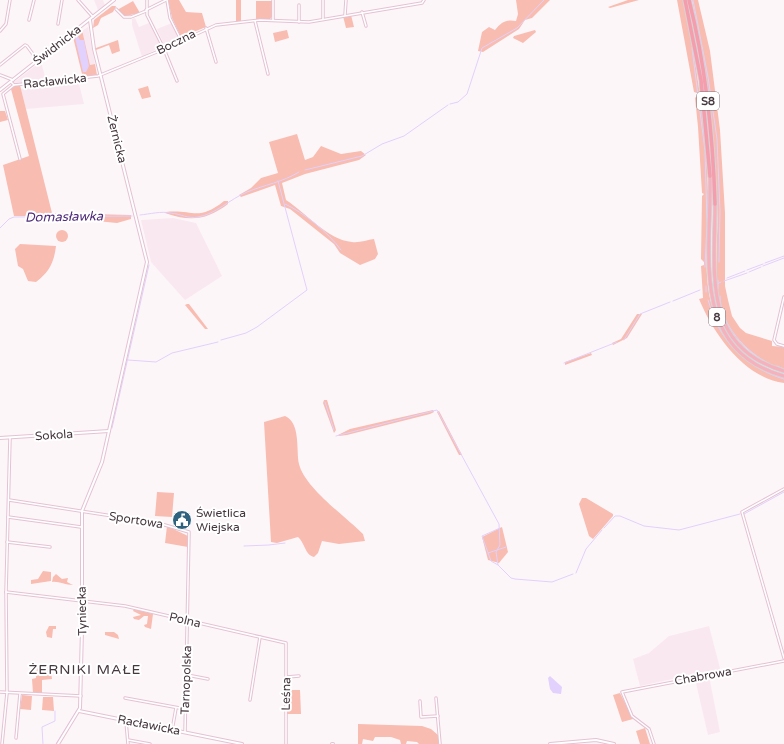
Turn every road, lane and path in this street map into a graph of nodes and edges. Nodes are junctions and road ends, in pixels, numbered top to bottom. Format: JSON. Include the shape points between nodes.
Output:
{"nodes":[{"id":1,"x":10,"y":0,"type":"edge"},
{"id":2,"x":34,"y":0,"type":"edge"},
{"id":3,"x":62,"y":0,"type":"edge"},
{"id":4,"x":78,"y":0,"type":"edge"},
{"id":5,"x":81,"y":0,"type":"edge"},
{"id":6,"x":114,"y":0,"type":"edge"},
{"id":7,"x":147,"y":0,"type":"edge"},
{"id":8,"x":167,"y":0,"type":"edge"},
{"id":9,"x":273,"y":0,"type":"edge"},
{"id":10,"x":323,"y":0,"type":"edge"},
{"id":11,"x":346,"y":0,"type":"edge"},
{"id":12,"x":424,"y":0,"type":"edge"},
{"id":13,"x":685,"y":0,"type":"edge"},
{"id":14,"x":689,"y":0,"type":"edge"},
{"id":15,"x":82,"y":4,"type":"junction"},
{"id":16,"x":299,"y":6,"type":"dead end"},
{"id":17,"x":116,"y":9,"type":"dead end"},
{"id":18,"x":146,"y":10,"type":"junction"},
{"id":19,"x":362,"y":12,"type":"junction"},
{"id":20,"x":345,"y":15,"type":"junction"},
{"id":21,"x":93,"y":17,"type":"junction"},
{"id":22,"x":323,"y":19,"type":"junction"},
{"id":23,"x":29,"y":20,"type":"dead end"},
{"id":24,"x":90,"y":20,"type":"junction"},
{"id":25,"x":255,"y":21,"type":"junction"},
{"id":26,"x":274,"y":21,"type":"junction"},
{"id":27,"x":299,"y":22,"type":"junction"},
{"id":28,"x":58,"y":24,"type":"dead end"},
{"id":29,"x":366,"y":26,"type":"dead end"},
{"id":30,"x":206,"y":28,"type":"junction"},
{"id":31,"x":0,"y":31,"type":"edge"},
{"id":32,"x":181,"y":40,"type":"junction"},
{"id":33,"x":164,"y":49,"type":"junction"},
{"id":34,"x":38,"y":61,"type":"junction"},
{"id":35,"x":216,"y":62,"type":"dead end"},
{"id":36,"x":0,"y":65,"type":"edge"},
{"id":37,"x":100,"y":74,"type":"junction"},
{"id":38,"x":268,"y":74,"type":"dead end"},
{"id":39,"x":0,"y":75,"type":"edge"},
{"id":40,"x":12,"y":81,"type":"junction"},
{"id":41,"x":177,"y":81,"type":"dead end"},
{"id":42,"x":14,"y":85,"type":"junction"},
{"id":43,"x":0,"y":90,"type":"edge"},
{"id":44,"x":20,"y":159,"type":"dead end"},
{"id":45,"x":710,"y":176,"type":"joint"},
{"id":46,"x":715,"y":204,"type":"joint"},
{"id":47,"x":147,"y":258,"type":"joint"},
{"id":48,"x":784,"y":297,"type":"edge"},
{"id":49,"x":784,"y":346,"type":"edge"},
{"id":50,"x":784,"y":371,"type":"edge"},
{"id":51,"x":784,"y":376,"type":"edge"},
{"id":52,"x":109,"y":431,"type":"junction"},
{"id":53,"x":0,"y":438,"type":"edge"},
{"id":54,"x":10,"y":438,"type":"junction"},
{"id":55,"x":784,"y":489,"type":"edge"},
{"id":56,"x":9,"y":500,"type":"junction"},
{"id":57,"x":82,"y":511,"type":"junction"},
{"id":58,"x":8,"y":517,"type":"junction"},
{"id":59,"x":81,"y":527,"type":"junction"},
{"id":60,"x":189,"y":532,"type":"joint"},
{"id":61,"x":7,"y":542,"type":"junction"},
{"id":62,"x":50,"y":547,"type":"dead end"},
{"id":63,"x":6,"y":592,"type":"junction"},
{"id":64,"x":82,"y":600,"type":"junction"},
{"id":65,"x":188,"y":621,"type":"junction"},
{"id":66,"x":260,"y":637,"type":"junction"},
{"id":67,"x":286,"y":643,"type":"joint"},
{"id":68,"x":784,"y":658,"type":"edge"},
{"id":69,"x":784,"y":661,"type":"edge"},
{"id":70,"x":187,"y":675,"type":"junction"},
{"id":71,"x":299,"y":676,"type":"dead end"},
{"id":72,"x":286,"y":677,"type":"junction"},
{"id":73,"x":208,"y":679,"type":"dead end"},
{"id":74,"x":0,"y":692,"type":"edge"},
{"id":75,"x":7,"y":693,"type":"junction"},
{"id":76,"x":20,"y":694,"type":"junction"},
{"id":77,"x":81,"y":696,"type":"junction"},
{"id":78,"x":125,"y":698,"type":"dead end"},
{"id":79,"x":436,"y":698,"type":"dead end"},
{"id":80,"x":250,"y":700,"type":"dead end"},
{"id":81,"x":420,"y":701,"type":"dead end"},
{"id":82,"x":176,"y":708,"type":"junction"},
{"id":83,"x":186,"y":709,"type":"junction"},
{"id":84,"x":79,"y":711,"type":"junction"},
{"id":85,"x":438,"y":716,"type":"junction"},
{"id":86,"x":126,"y":721,"type":"junction"},
{"id":87,"x":173,"y":725,"type":"dead end"},
{"id":88,"x":185,"y":732,"type":"junction"},
{"id":89,"x":16,"y":738,"type":"dead end"},
{"id":90,"x":128,"y":740,"type":"junction"},
{"id":91,"x":2,"y":744,"type":"edge"},
{"id":92,"x":58,"y":744,"type":"edge"},
{"id":93,"x":128,"y":744,"type":"edge"},
{"id":94,"x":150,"y":744,"type":"edge"},
{"id":95,"x":242,"y":744,"type":"edge"},
{"id":96,"x":286,"y":744,"type":"edge"},
{"id":97,"x":440,"y":744,"type":"edge"},
{"id":98,"x":550,"y":744,"type":"edge"},
{"id":99,"x":614,"y":744,"type":"edge"},
{"id":100,"x":654,"y":744,"type":"edge"}],
"edges":[{"from":1,"to":31,"type":"street","via":[[6,24]]},
{"from":2,"to":23,"type":"street"},
{"from":3,"to":28,"type":"street"},
{"from":4,"to":15,"type":"street"},
{"from":5,"to":15,"type":"street"},
{"from":6,"to":21,"type":"street","name":"Świdnicka"},
{"from":7,"to":18,"type":"street"},
{"from":8,"to":18,"type":"street"},
{"from":8,"to":32,"type":"street","via":[[170,18]]},
{"from":9,"to":26,"type":"street"},
{"from":10,"to":22,"type":"street"},
{"from":11,"to":20,"type":"street"},
{"from":12,"to":19,"type":"street","via":[[422,3]]},
{"from":13,"to":45,"type":"highway","number":"S8","via":[[701,80]]},
{"from":14,"to":46,"type":"highway","number":"S8","via":[[700,50],[708,107]]},
{"from":15,"to":21,"type":"street"},
{"from":16,"to":27,"type":"street"},
{"from":17,"to":18,"type":"street","via":[[124,17]]},
{"from":18,"to":33,"type":"street"},
{"from":19,"to":20,"type":"street"},
{"from":19,"to":29,"type":"street"},
{"from":20,"to":22,"type":"street"},
{"from":21,"to":24,"type":"street","name":"Świdnicka"},
{"from":22,"to":27,"type":"street"},
{"from":24,"to":34,"type":"street","name":"Świdnicka"},
{"from":24,"to":37,"type":"street","name":"Żernicka"},
{"from":25,"to":26,"type":"street"},
{"from":25,"to":30,"type":"street","name":"Boczna","via":[[216,24]]},
{"from":25,"to":38,"type":"street"},
{"from":26,"to":27,"type":"street"},
{"from":30,"to":32,"type":"street","name":"Boczna"},
{"from":30,"to":35,"type":"street"},
{"from":32,"to":33,"type":"street","name":"Boczna"},
{"from":33,"to":37,"type":"street","name":"Boczna"},
{"from":33,"to":41,"type":"street"},
{"from":34,"to":36,"type":"street","via":[[27,46],[24,46]]},
{"from":34,"to":40,"type":"street","name":"Świdnicka"},
{"from":37,"to":42,"type":"street","name":"Racławicka","via":[[65,81]]},
{"from":37,"to":47,"type":"street","name":"Żernicka"},
{"from":39,"to":40,"type":"street","name":"Racławicka"},
{"from":40,"to":42,"type":"street","name":"Racławicka"},
{"from":40,"to":43,"type":"street","name":"Świdnicka"},
{"from":42,"to":44,"type":"street","via":[[3,94]]},
{"from":45,"to":51,"type":"highway","number":"8","via":[[710,292],[713,306],[721,325],[733,343],[747,357],[761,367]]},
{"from":46,"to":50,"type":"highway","number":"8","via":[[714,285],[722,318],[732,335],[747,352],[761,362]]},
{"from":47,"to":52,"type":"street","name":"Tyniecka"},
{"from":48,"to":49,"type":"street","via":[[774,340]]},
{"from":52,"to":54,"type":"street","name":"Sokola"},
{"from":52,"to":57,"type":"street","name":"Tyniecka","via":[[102,462]]},
{"from":53,"to":54,"type":"street","name":"Sokola"},
{"from":54,"to":56,"type":"street"},
{"from":55,"to":68,"type":"street","via":[[742,512]]},
{"from":56,"to":57,"type":"street","name":"Sportowa"},
{"from":56,"to":58,"type":"street"},
{"from":57,"to":59,"type":"street","name":"Tyniecka"},
{"from":57,"to":60,"type":"street","name":"Sportowa","via":[[164,524]]},
{"from":58,"to":59,"type":"street"},
{"from":58,"to":61,"type":"street"},
{"from":59,"to":64,"type":"street","name":"Tyniecka"},
{"from":60,"to":65,"type":"street","name":"Tarnopolska"},
{"from":61,"to":62,"type":"street"},
{"from":61,"to":63,"type":"street"},
{"from":63,"to":64,"type":"street"},
{"from":63,"to":75,"type":"street"},
{"from":64,"to":65,"type":"street","name":"Polna","via":[[125,606]]},
{"from":64,"to":77,"type":"street","name":"Tyniecka"},
{"from":65,"to":66,"type":"street","name":"Polna"},
{"from":65,"to":70,"type":"street","name":"Tarnopolska"},
{"from":66,"to":67,"type":"street","name":"Polna"},
{"from":66,"to":80,"type":"street"},
{"from":67,"to":72,"type":"street","name":"Leśna"},
{"from":69,"to":100,"type":"street","name":"Chabrowa","via":[[622,692],[632,716],[649,729]]},
{"from":70,"to":73,"type":"street"},
{"from":70,"to":83,"type":"street","name":"Tarnopolska"},
{"from":71,"to":72,"type":"street"},
{"from":72,"to":96,"type":"street","name":"Leśna"},
{"from":74,"to":75,"type":"street"},
{"from":75,"to":76,"type":"street"},
{"from":75,"to":91,"type":"street"},
{"from":76,"to":77,"type":"street"},
{"from":76,"to":89,"type":"street"},
{"from":77,"to":84,"type":"street","name":"Tyniecka"},
{"from":78,"to":82,"type":"street"},
{"from":79,"to":85,"type":"street"},
{"from":81,"to":85,"type":"street","via":[[421,717]]},
{"from":82,"to":83,"type":"street"},
{"from":82,"to":87,"type":"street"},
{"from":83,"to":88,"type":"street","name":"Tarnopolska"},
{"from":84,"to":86,"type":"street","name":"Racławicka"},
{"from":84,"to":92,"type":"street"},
{"from":85,"to":97,"type":"street"},
{"from":86,"to":88,"type":"street","name":"Racławicka"},
{"from":86,"to":90,"type":"street"},
{"from":88,"to":95,"type":"street","name":"Racławicka"},
{"from":90,"to":93,"type":"street"},
{"from":90,"to":94,"type":"street"},
{"from":98,"to":99,"type":"street","via":[[599,740]]}]}
